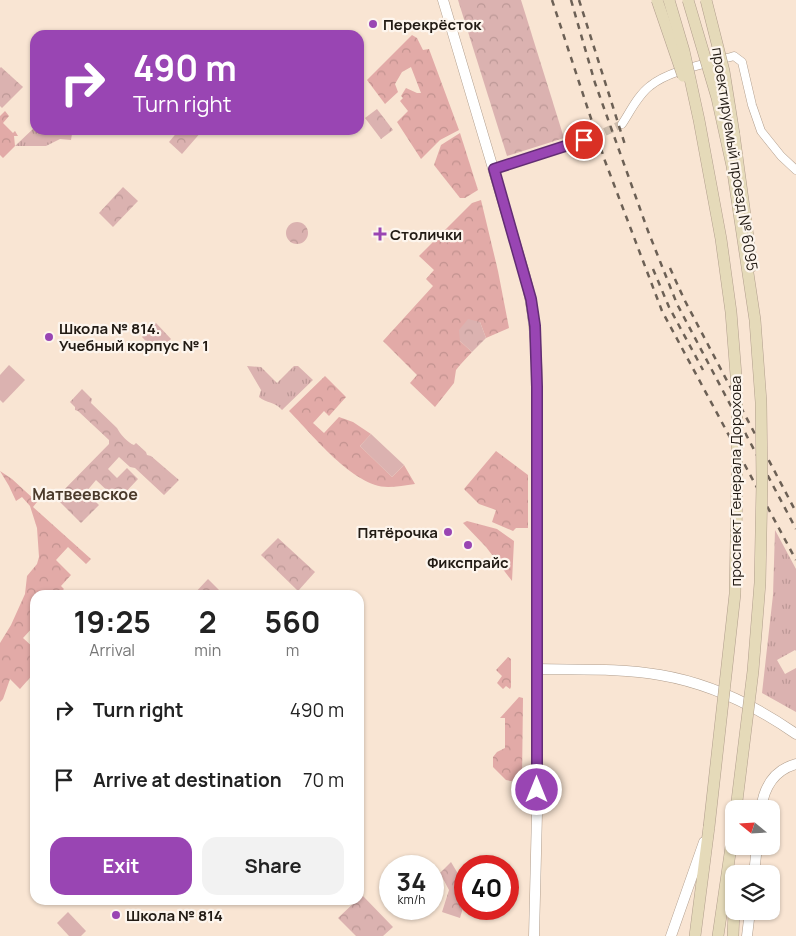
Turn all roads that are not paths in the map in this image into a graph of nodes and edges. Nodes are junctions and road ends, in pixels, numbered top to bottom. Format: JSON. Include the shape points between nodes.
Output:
{"nodes":[{"id":1,"x":444,"y":0,"type":"edge"},
{"id":2,"x":657,"y":0,"type":"edge"},
{"id":3,"x":669,"y":0,"type":"edge"},
{"id":4,"x":688,"y":0,"type":"edge"},
{"id":5,"x":706,"y":0,"type":"edge"},
{"id":6,"x":699,"y":120,"type":"junction"},
{"id":7,"x":622,"y":124,"type":"tunnel mouth"},
{"id":8,"x":594,"y":137,"type":"tunnel mouth"},
{"id":9,"x":494,"y":169,"type":"junction"},
{"id":10,"x":796,"y":170,"type":"edge"},
{"id":11,"x":755,"y":320,"type":"junction"},
{"id":12,"x":537,"y":669,"type":"junction"},
{"id":13,"x":796,"y":734,"type":"edge"},
{"id":14,"x":796,"y":764,"type":"edge"},
{"id":15,"x":737,"y":800,"type":"edge"},
{"id":16,"x":762,"y":800,"type":"edge"},
{"id":17,"x":709,"y":827,"type":"junction"},
{"id":18,"x":729,"y":855,"type":"edge"},
{"id":19,"x":734,"y":920,"type":"edge"},
{"id":20,"x":749,"y":920,"type":"edge"},
{"id":21,"x":534,"y":936,"type":"edge"},
{"id":22,"x":671,"y":936,"type":"edge"},
{"id":23,"x":695,"y":936,"type":"edge"},
{"id":24,"x":718,"y":936,"type":"edge"},
{"id":25,"x":733,"y":936,"type":"edge"},
{"id":26,"x":747,"y":936,"type":"edge"}],
"edges":[{"from":1,"to":9,"type":"street"},
{"from":2,"to":6,"type":"main road","name":"проектируемый проезд № 6095","bridge":true},
{"from":3,"to":6,"type":"main road","name":"проспект Генерала Дорохова","bridge":true},
{"from":4,"to":11,"type":"main road","name":"проспект Генерала Дорохова","bridge":true,"via":[[717,98],[732,166]]},
{"from":5,"to":11,"type":"main road","name":"проектируемый проезд № 6095","bridge":true,"via":[[724,71],[733,125],[753,270]]},
{"from":6,"to":17,"type":"main road","name":"проспект Генерала Дорохова","bridge":true,"via":[[730,303],[738,408],[735,594]]},
{"from":7,"to":10,"type":"street","via":[[649,86],[666,76],[734,56],[742,62],[761,131]]},
{"from":8,"to":9,"type":"street"},
{"from":9,"to":12,"type":"street","via":[[531,299],[535,326]]},
{"from":11,"to":15,"type":"main road","name":"проспект Генерала Дорохова","bridge":true,"via":[[761,402],[760,583]]},
{"from":12,"to":13,"type":"street","via":[[625,671],[676,678],[735,699]]},
{"from":12,"to":21,"type":"street"},
{"from":14,"to":16,"type":"street","via":[[779,771],[770,781]]},
{"from":17,"to":22,"type":"street"},
{"from":17,"to":23,"type":"main road","name":"проспект Генерала Дорохова"},
{"from":18,"to":24,"type":"main road"},
{"from":19,"to":25,"type":"main road"},
{"from":20,"to":26,"type":"street"}]}
